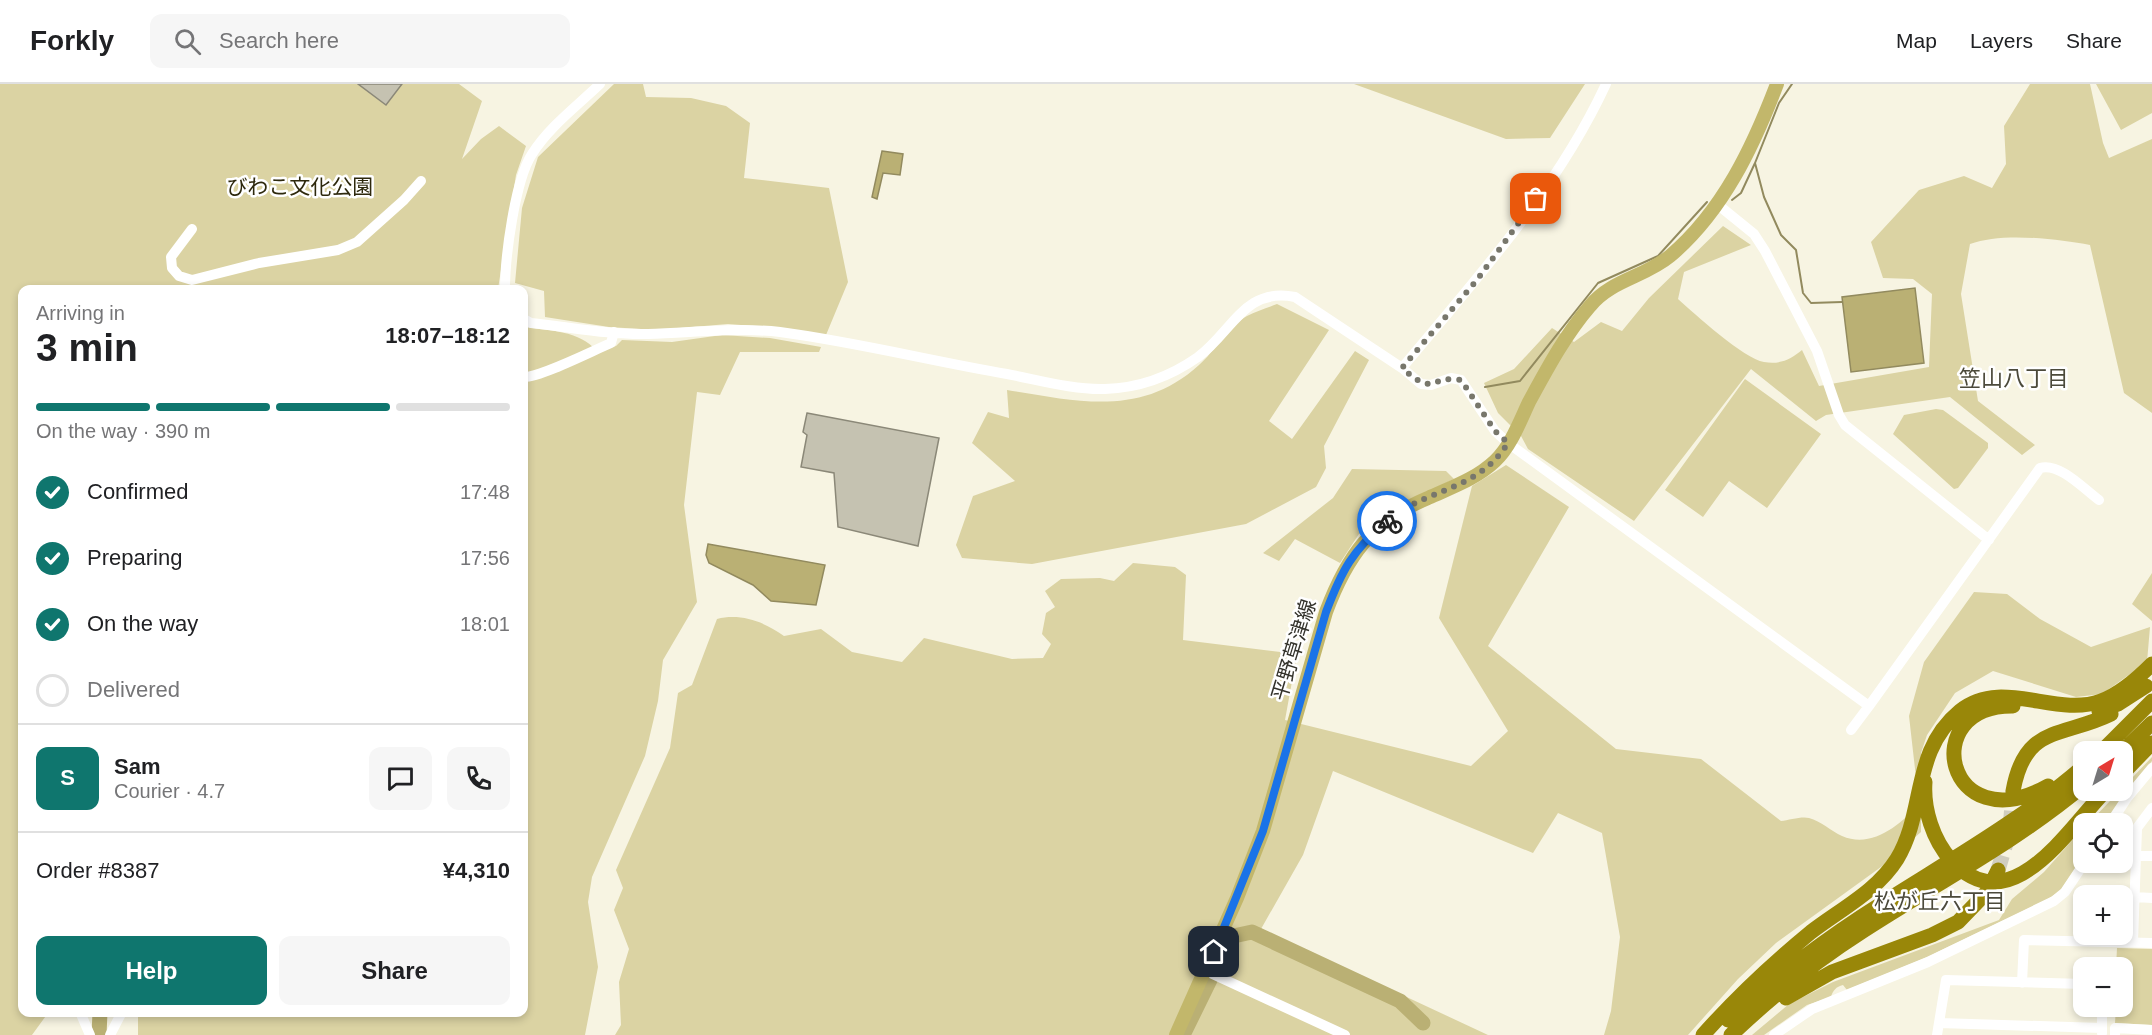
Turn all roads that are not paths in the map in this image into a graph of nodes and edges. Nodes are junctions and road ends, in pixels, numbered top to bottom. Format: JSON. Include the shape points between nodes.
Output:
{"nodes":[{"id":1,"x":600,"y":84,"type":"edge"},
{"id":2,"x":1606,"y":84,"type":"edge"},
{"id":3,"x":1777,"y":84,"type":"edge"},
{"id":4,"x":421,"y":181,"type":"dead end"},
{"id":5,"x":1717,"y":204,"type":"junction"},
{"id":6,"x":192,"y":229,"type":"dead end"},
{"id":7,"x":506,"y":285,"type":"edge"},
{"id":8,"x":528,"y":321,"type":"edge"},
{"id":9,"x":614,"y":332,"type":"junction"},
{"id":10,"x":1402,"y":368,"type":"junction"},
{"id":11,"x":528,"y":377,"type":"edge"},
{"id":12,"x":1508,"y":443,"type":"junction"},
{"id":13,"x":2099,"y":500,"type":"dead end"},
{"id":14,"x":1989,"y":540,"type":"junction"},
{"id":15,"x":2152,"y":664,"type":"edge"},
{"id":16,"x":2149,"y":683,"type":"edge"},
{"id":17,"x":2152,"y":701,"type":"edge"},
{"id":18,"x":1869,"y":706,"type":"junction"},
{"id":19,"x":2152,"y":723,"type":"edge"},
{"id":20,"x":1851,"y":730,"type":"dead end"},
{"id":21,"x":2111,"y":741,"type":"edge"},
{"id":22,"x":2133,"y":741,"type":"edge"},
{"id":23,"x":2152,"y":744,"type":"edge"},
{"id":24,"x":1931,"y":749,"type":"junction"},
{"id":25,"x":2133,"y":763,"type":"edge"},
{"id":26,"x":2152,"y":768,"type":"edge"},
{"id":27,"x":2073,"y":771,"type":"edge"},
{"id":28,"x":2073,"y":773,"type":"edge"},
{"id":29,"x":2013,"y":791,"type":"tunnel mouth"},
{"id":30,"x":2073,"y":793,"type":"edge"},
{"id":31,"x":2096,"y":801,"type":"edge"},
{"id":32,"x":2152,"y":808,"type":"edge"},
{"id":33,"x":2117,"y":813,"type":"edge"},
{"id":34,"x":2137,"y":856,"type":"junction"},
{"id":35,"x":2152,"y":856,"type":"edge"},
{"id":36,"x":1998,"y":870,"type":"tunnel mouth"},
{"id":37,"x":2078,"y":873,"type":"edge"},
{"id":38,"x":2134,"y":897,"type":"junction"},
{"id":39,"x":2152,"y":898,"type":"edge"},
{"id":40,"x":2073,"y":941,"type":"edge"},
{"id":41,"x":2133,"y":942,"type":"joint"},
{"id":42,"x":2152,"y":943,"type":"edge"},
{"id":43,"x":1206,"y":970,"type":"junction"},
{"id":44,"x":2022,"y":982,"type":"junction"},
{"id":45,"x":2073,"y":984,"type":"edge"},
{"id":46,"x":82,"y":1017,"type":"edge"},
{"id":47,"x":119,"y":1017,"type":"edge"},
{"id":48,"x":1939,"y":1023,"type":"junction"},
{"id":49,"x":2152,"y":1029,"type":"edge"},
{"id":50,"x":2102,"y":1031,"type":"edge"},
{"id":51,"x":90,"y":1035,"type":"edge"},
{"id":52,"x":110,"y":1035,"type":"edge"},
{"id":53,"x":1176,"y":1035,"type":"edge"},
{"id":54,"x":1346,"y":1035,"type":"edge"},
{"id":55,"x":1702,"y":1035,"type":"edge"},
{"id":56,"x":1713,"y":1035,"type":"edge"},
{"id":57,"x":1731,"y":1035,"type":"edge"},
{"id":58,"x":1742,"y":1035,"type":"edge"},
{"id":59,"x":1774,"y":1035,"type":"edge"},
{"id":60,"x":1937,"y":1035,"type":"edge"},
{"id":61,"x":2115,"y":1035,"type":"edge"}],
"edges":[{"from":1,"to":7,"type":"street","via":[[531,156],[517,192]]},
{"from":2,"to":10,"type":"street","via":[[1581,132],[1515,229]]},
{"from":3,"to":5,"type":"main road","name":"平野草津線","via":[[1752,146]]},
{"from":4,"to":6,"type":"street","via":[[357,242],[338,250],[259,263],[192,280],[179,276],[172,268],[171,257]]},
{"from":5,"to":12,"type":"main road","name":"平野草津線","via":[[1671,255],[1654,268],[1613,286],[1590,306],[1542,378]]},
{"from":5,"to":14,"type":"street","via":[[1754,234],[1765,251],[1817,351],[1845,425]]},
{"from":8,"to":9,"type":"street"},
{"from":9,"to":10,"type":"street","via":[[781,332],[1105,389],[1136,386],[1176,370],[1215,343],[1250,303],[1279,293],[1313,306]]},
{"from":9,"to":11,"type":"street","via":[[611,343]]},
{"from":10,"to":12,"type":"street","via":[[1421,384],[1461,380],[1495,431]]},
{"from":12,"to":18,"type":"street"},
{"from":12,"to":43,"type":"main road","name":"平野草津線","via":[[1480,475],[1394,516],[1355,551],[1339,578],[1263,831]]},
{"from":13,"to":14,"type":"street","via":[[2058,469],[2040,468]]},
{"from":14,"to":18,"type":"street"},
{"from":15,"to":24,"type":"highway","via":[[2128,686],[2100,701],[2069,705],[2003,697],[1974,702],[1948,722]]},
{"from":16,"to":27,"type":"highway","via":[[2118,704],[2094,713],[2060,714],[2010,706],[1983,711],[1964,725],[1954,746],[1960,779],[1979,796],[1990,800],[2031,795]]},
{"from":16,"to":29,"type":"highway","via":[[2108,715],[2053,733],[2034,745],[2020,763]]},
{"from":17,"to":21,"type":"highway"},
{"from":18,"to":20,"type":"street"},
{"from":19,"to":22,"type":"highway"},
{"from":23,"to":25,"type":"highway"},
{"from":24,"to":31,"type":"highway","via":[[1926,802],[1940,847],[1964,872],[1986,880],[2010,880],[2032,869]]},
{"from":24,"to":55,"type":"highway","via":[[1907,837],[1890,868],[1869,890],[1769,967]]},
{"from":26,"to":33,"type":"street"},
{"from":28,"to":56,"type":"highway","via":[[2002,827],[1806,955]]},
{"from":30,"to":57,"type":"highway","via":[[1998,846],[1830,953]]},
{"from":32,"to":34,"type":"street","via":[[2137,828]]},
{"from":34,"to":35,"type":"street"},
{"from":34,"to":38,"type":"street"},
{"from":36,"to":58,"type":"highway","via":[[1987,892],[1958,922],[1832,972],[1786,998]]},
{"from":37,"to":59,"type":"street","via":[[2054,901],[1928,962],[1812,1009]]},
{"from":38,"to":39,"type":"street"},
{"from":38,"to":41,"type":"street"},
{"from":40,"to":44,"type":"street","via":[[2024,940]]},
{"from":41,"to":42,"type":"street"},
{"from":43,"to":53,"type":"main road","name":"平野草津線"},
{"from":43,"to":54,"type":"street"},
{"from":44,"to":45,"type":"street"},
{"from":44,"to":48,"type":"street","via":[[1946,980]]},
{"from":46,"to":51,"type":"street"},
{"from":47,"to":52,"type":"street"},
{"from":48,"to":50,"type":"street"},
{"from":48,"to":60,"type":"street"},
{"from":49,"to":61,"type":"street","via":[[2115,1028]]}]}
